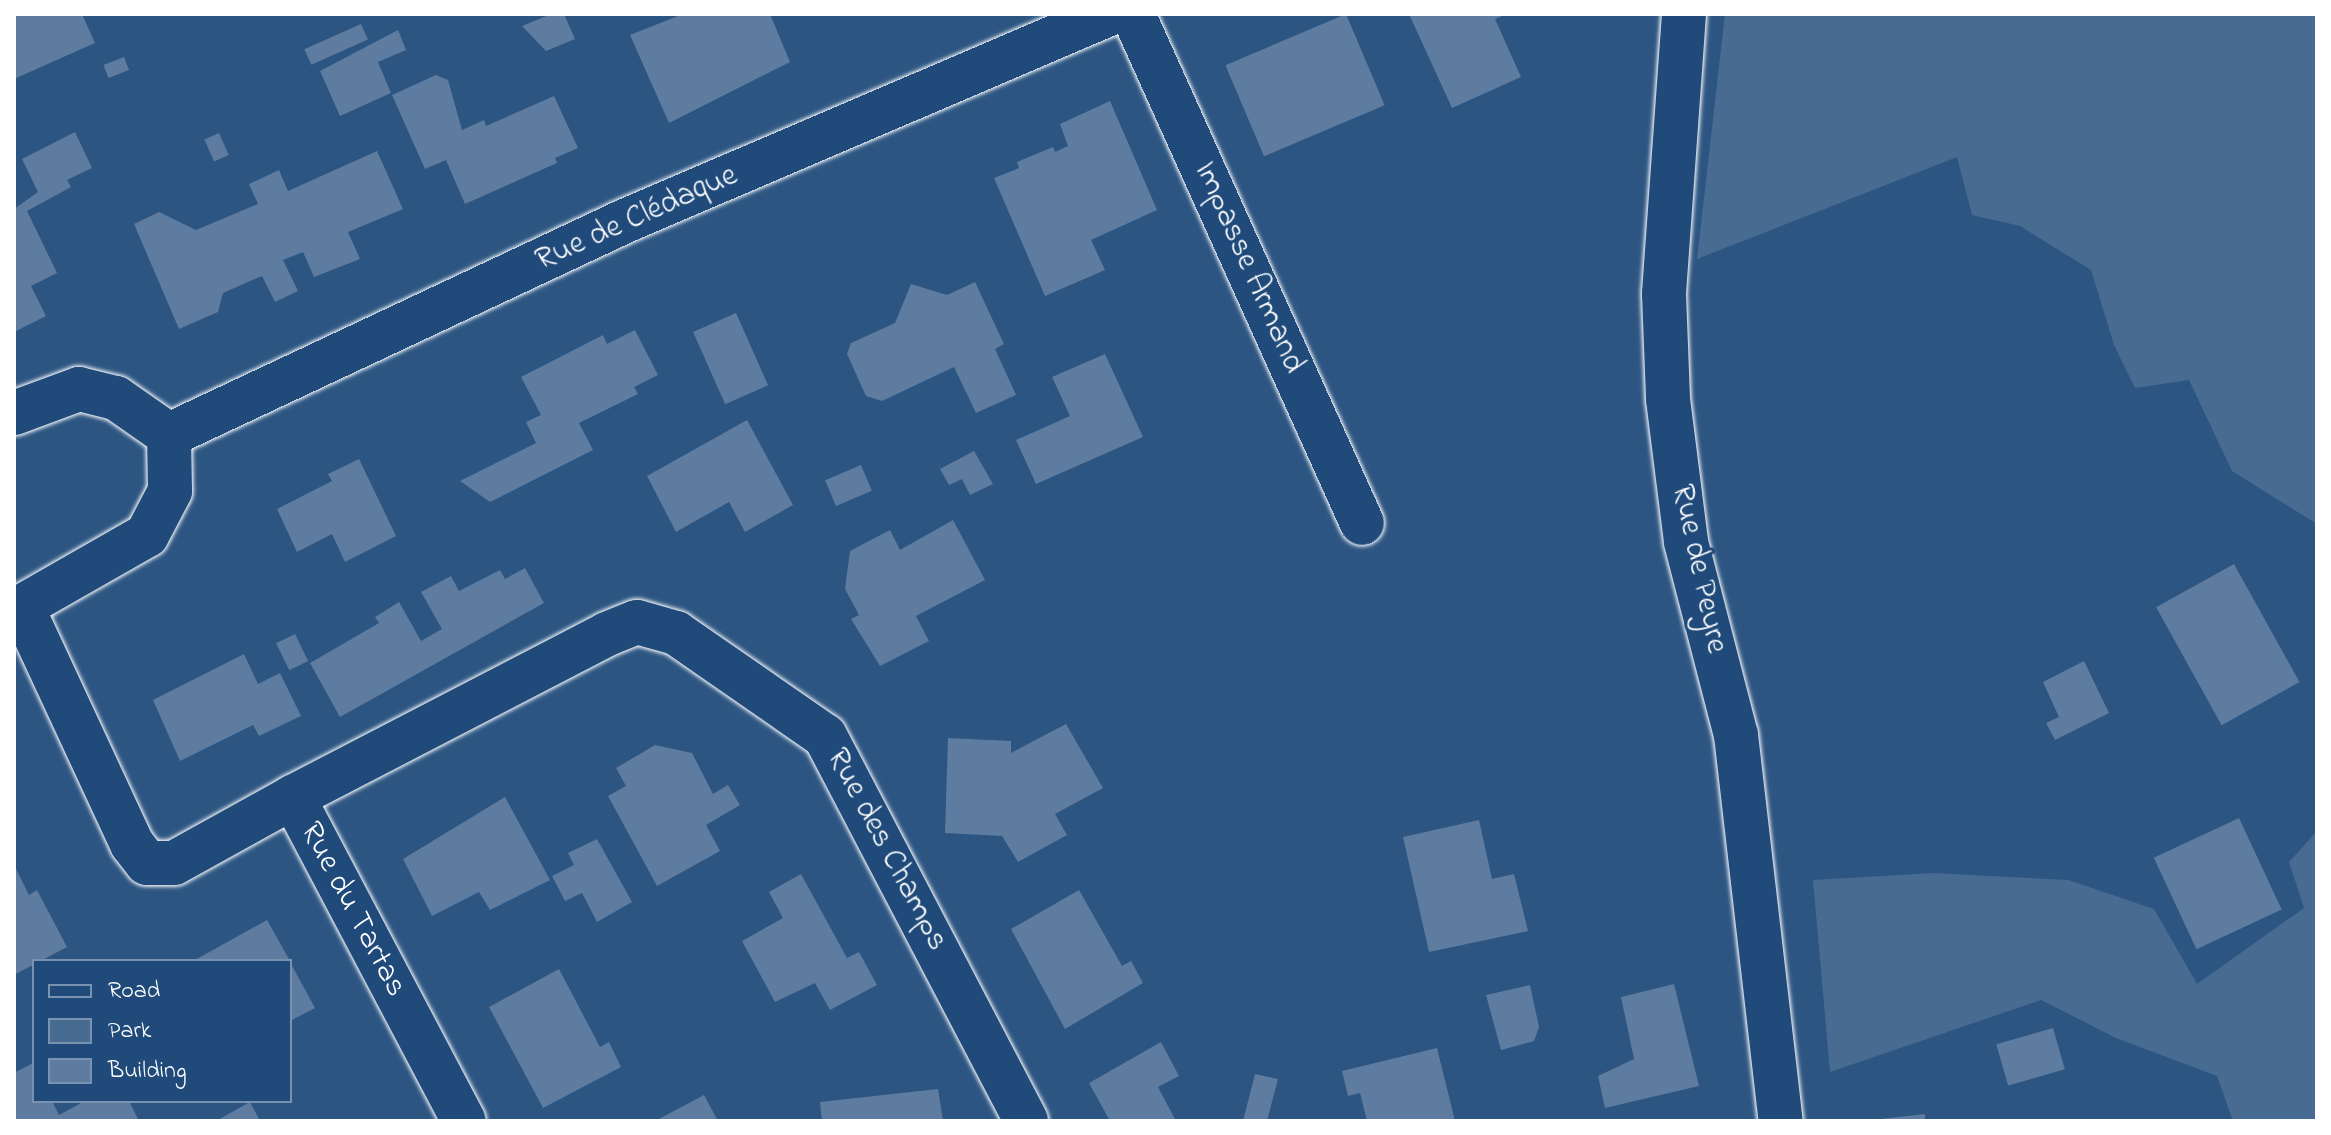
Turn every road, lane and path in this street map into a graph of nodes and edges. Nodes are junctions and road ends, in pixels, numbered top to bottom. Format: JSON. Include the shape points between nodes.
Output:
{"nodes":[{"id":1,"x":1109,"y":14,"type":"edge"},
{"id":2,"x":1133,"y":14,"type":"edge"},
{"id":3,"x":1684,"y":14,"type":"edge"},
{"id":4,"x":14,"y":413,"type":"edge"},
{"id":5,"x":169,"y":435,"type":"junction"},
{"id":6,"x":1362,"y":523,"type":"dead end"},
{"id":7,"x":18,"y":609,"type":"edge"},
{"id":8,"x":293,"y":797,"type":"junction"},
{"id":9,"x":464,"y":1121,"type":"edge"},
{"id":10,"x":1026,"y":1121,"type":"edge"},
{"id":11,"x":1781,"y":1121,"type":"edge"}],
"edges":[{"from":1,"to":5,"type":"street","name":"Rue de Clédaque","via":[[625,221]]},
{"from":2,"to":6,"type":"street","name":"Impasse Armand"},
{"from":3,"to":11,"type":"street","name":"Rue de Peyre","via":[[1664,294],[1668,399],[1686,542],[1736,735]]},
{"from":4,"to":5,"type":"street","via":[[79,389],[116,398]]},
{"from":5,"to":7,"type":"street","via":[[170,491],[147,535]]},
{"from":7,"to":8,"type":"street","name":"Rue du Tartas","via":[[132,844],[147,863],[174,863]]},
{"from":8,"to":9,"type":"street","name":"Rue du Tartas"},
{"from":8,"to":10,"type":"street","name":"Rue des Champs","via":[[607,634],[637,622],[676,633],[825,736]]}]}
